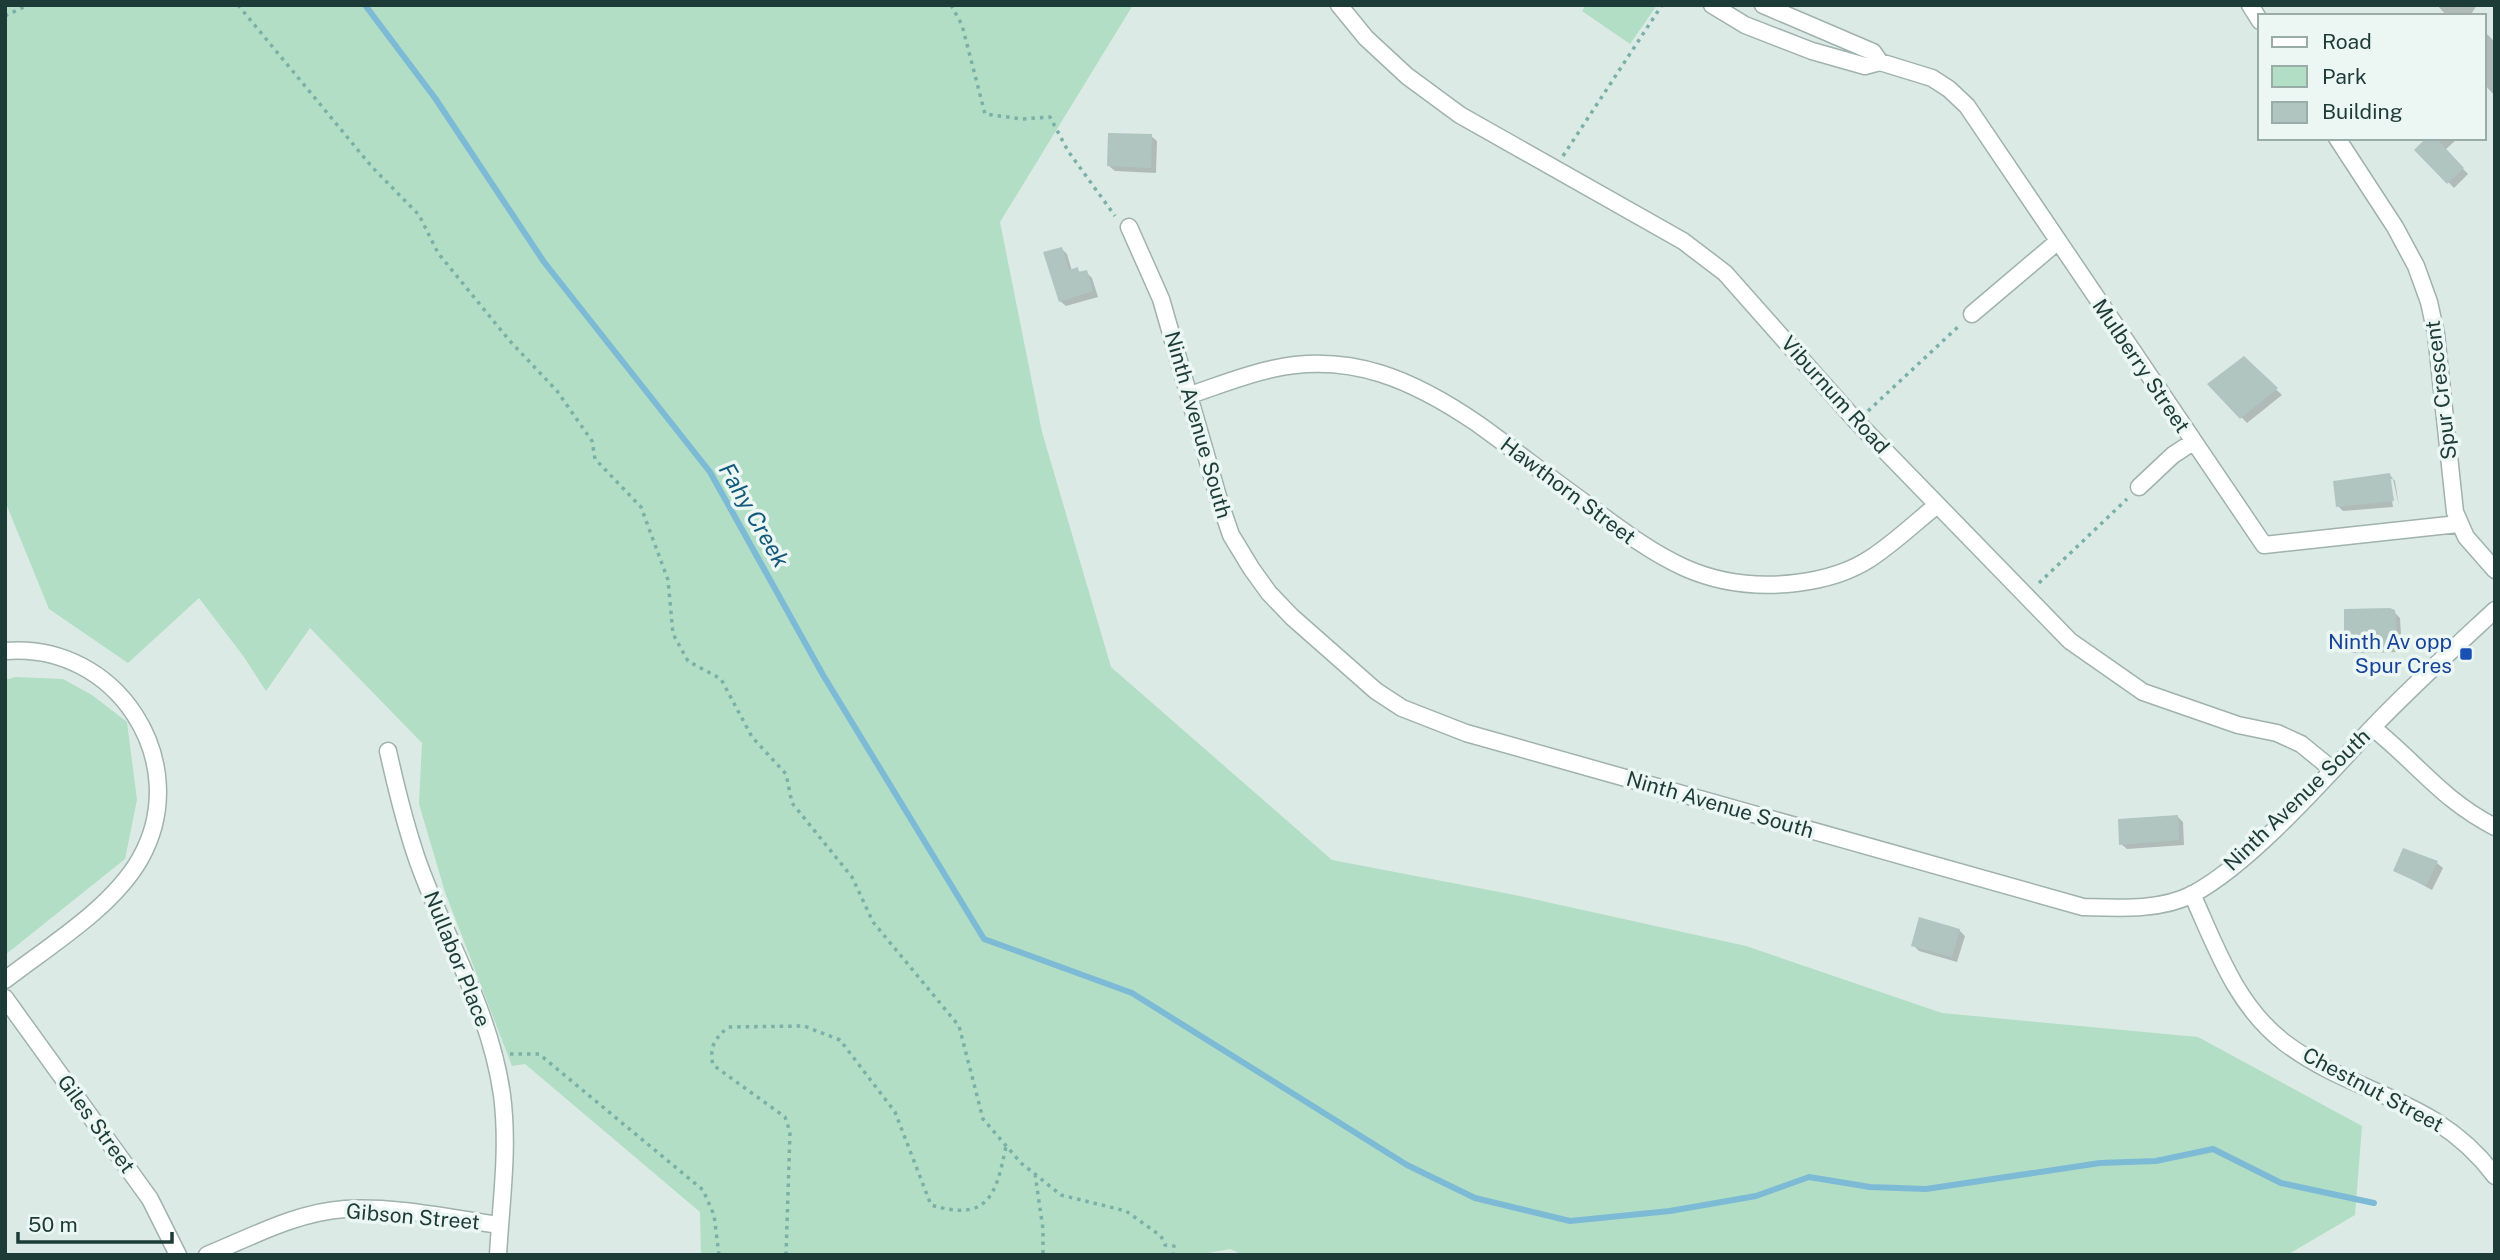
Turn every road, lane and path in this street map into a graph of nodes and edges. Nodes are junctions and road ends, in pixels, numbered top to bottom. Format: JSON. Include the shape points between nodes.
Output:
{"nodes":[{"id":1,"x":28,"y":5,"type":"edge"},
{"id":2,"x":238,"y":5,"type":"edge"},
{"id":3,"x":951,"y":5,"type":"edge"},
{"id":4,"x":1339,"y":5,"type":"edge"},
{"id":5,"x":1662,"y":5,"type":"edge"},
{"id":6,"x":1712,"y":5,"type":"edge"},
{"id":7,"x":1763,"y":5,"type":"edge"},
{"id":8,"x":5,"y":16,"type":"edge"},
{"id":9,"x":1880,"y":62,"type":"junction"},
{"id":10,"x":2338,"y":140,"type":"edge"},
{"id":11,"x":1554,"y":170,"type":"junction"},
{"id":12,"x":1129,"y":227,"type":"joint"},
{"id":13,"x":2057,"y":242,"type":"junction"},
{"id":14,"x":1972,"y":314,"type":"joint"},
{"id":15,"x":1190,"y":395,"type":"junction"},
{"id":16,"x":1857,"y":422,"type":"junction"},
{"id":17,"x":2193,"y":442,"type":"junction"},
{"id":18,"x":2139,"y":487,"type":"joint"},
{"id":19,"x":1937,"y":505,"type":"junction"},
{"id":20,"x":2458,"y":524,"type":"junction"},
{"id":21,"x":2495,"y":569,"type":"edge"},
{"id":22,"x":2027,"y":594,"type":"junction"},
{"id":23,"x":2495,"y":610,"type":"edge"},
{"id":24,"x":5,"y":651,"type":"edge"},
{"id":25,"x":2373,"y":728,"type":"junction"},
{"id":26,"x":388,"y":751,"type":"dead end"},
{"id":27,"x":2333,"y":770,"type":"junction"},
{"id":28,"x":2495,"y":827,"type":"edge"},
{"id":29,"x":2192,"y":894,"type":"junction"},
{"id":30,"x":5,"y":981,"type":"edge"},
{"id":31,"x":5,"y":998,"type":"edge"},
{"id":32,"x":494,"y":1057,"type":"junction"},
{"id":33,"x":1006,"y":1146,"type":"junction"},
{"id":34,"x":1035,"y":1174,"type":"junction"},
{"id":35,"x":2495,"y":1176,"type":"edge"},
{"id":36,"x":500,"y":1225,"type":"junction"},
{"id":37,"x":178,"y":1255,"type":"edge"},
{"id":38,"x":207,"y":1255,"type":"edge"},
{"id":39,"x":498,"y":1255,"type":"edge"},
{"id":40,"x":719,"y":1255,"type":"edge"},
{"id":41,"x":786,"y":1255,"type":"edge"},
{"id":42,"x":1043,"y":1255,"type":"edge"},
{"id":43,"x":1173,"y":1255,"type":"edge"}],
"edges":[{"from":1,"to":8,"type":"path"},
{"from":2,"to":33,"type":"path","via":[[372,167],[419,215],[438,253],[557,391],[592,441],[595,458],[641,507],[668,580],[673,634],[688,661],[721,679],[752,737],[786,774],[792,803],[852,877],[873,922],[959,1027],[983,1119]]},
{"from":3,"to":12,"type":"path","via":[[961,24],[985,114],[1051,117],[1087,178],[1114,215]]},
{"from":4,"to":11,"type":"street","name":"Viburnum Road","via":[[1407,76],[1460,115]]},
{"from":5,"to":11,"type":"path"},
{"from":6,"to":9,"type":"street","name":"Mulberry Street","via":[[1745,25],[1812,51],[1865,66]]},
{"from":7,"to":9,"type":"street","name":"Mulberry Street","via":[[1873,52]]},
{"from":9,"to":13,"type":"street","name":"Mulberry Street","via":[[1932,78],[1967,106]]},
{"from":10,"to":20,"type":"street","name":"Spur Crescent","via":[[2395,227],[2429,302]]},
{"from":11,"to":16,"type":"street","name":"Viburnum Road","via":[[1684,241],[1724,273]]},
{"from":12,"to":15,"type":"street","name":"Ninth Avenue South","via":[[1161,299]]},
{"from":13,"to":14,"type":"street"},
{"from":13,"to":17,"type":"street","name":"Mulberry Street"},
{"from":14,"to":16,"type":"path"},
{"from":15,"to":19,"type":"street","name":"Hawthorn Street","via":[[1272,369],[1306,364],[1365,368],[1392,375],[1451,405],[1651,553],[1710,578],[1743,585],[1796,583],[1840,573],[1870,559]]},
{"from":15,"to":29,"type":"street","name":"Ninth Avenue South","via":[[1231,535],[1251,568],[1292,617],[1402,708],[1466,733],[2083,907],[2155,906]]},
{"from":16,"to":19,"type":"street","name":"Viburnum Road"},
{"from":17,"to":18,"type":"street"},
{"from":17,"to":20,"type":"street","name":"Mulberry Street","via":[[2264,545]]},
{"from":18,"to":22,"type":"path"},
{"from":19,"to":22,"type":"street","name":"Viburnum Road"},
{"from":20,"to":21,"type":"street"},
{"from":22,"to":27,"type":"street","name":"Viburnum Road","via":[[2070,641],[2143,692],[2238,725],[2277,733],[2301,744]]},
{"from":23,"to":25,"type":"street","name":"Ninth Avenue South"},
{"from":24,"to":30,"type":"street","via":[[47,652],[98,674],[133,711],[147,735],[158,787],[158,811],[150,836],[126,879],[108,899]]},
{"from":25,"to":27,"type":"street","name":"Ninth Avenue South"},
{"from":25,"to":28,"type":"street","via":[[2443,795]]},
{"from":26,"to":32,"type":"street","name":"Nullabor Place","via":[[417,860],[474,989]]},
{"from":27,"to":29,"type":"street","name":"Ninth Avenue South","via":[[2236,863]]},
{"from":29,"to":35,"type":"street","name":"Chestnut Street","via":[[2234,984],[2277,1036],[2317,1063],[2429,1115],[2476,1151]]},
{"from":31,"to":37,"type":"street","name":"Giles Street","via":[[150,1199]]},
{"from":32,"to":36,"type":"street","name":"Nullabor Place","via":[[505,1138]]},
{"from":32,"to":40,"type":"path","via":[[539,1054],[703,1190],[714,1215]]},
{"from":33,"to":34,"type":"path"},
{"from":33,"to":41,"type":"path","via":[[998,1185],[978,1208],[957,1213],[931,1205],[895,1112],[840,1040],[804,1026],[729,1027],[714,1041],[710,1052],[713,1065],[785,1117],[790,1132]]},
{"from":34,"to":42,"type":"path"},
{"from":34,"to":43,"type":"path","via":[[1061,1195],[1126,1211],[1161,1236],[1165,1245],[1174,1246]]},
{"from":36,"to":38,"type":"street","name":"Gibson Street","via":[[343,1209],[284,1224]]},
{"from":36,"to":39,"type":"street","name":"Nullabor Place"}]}
